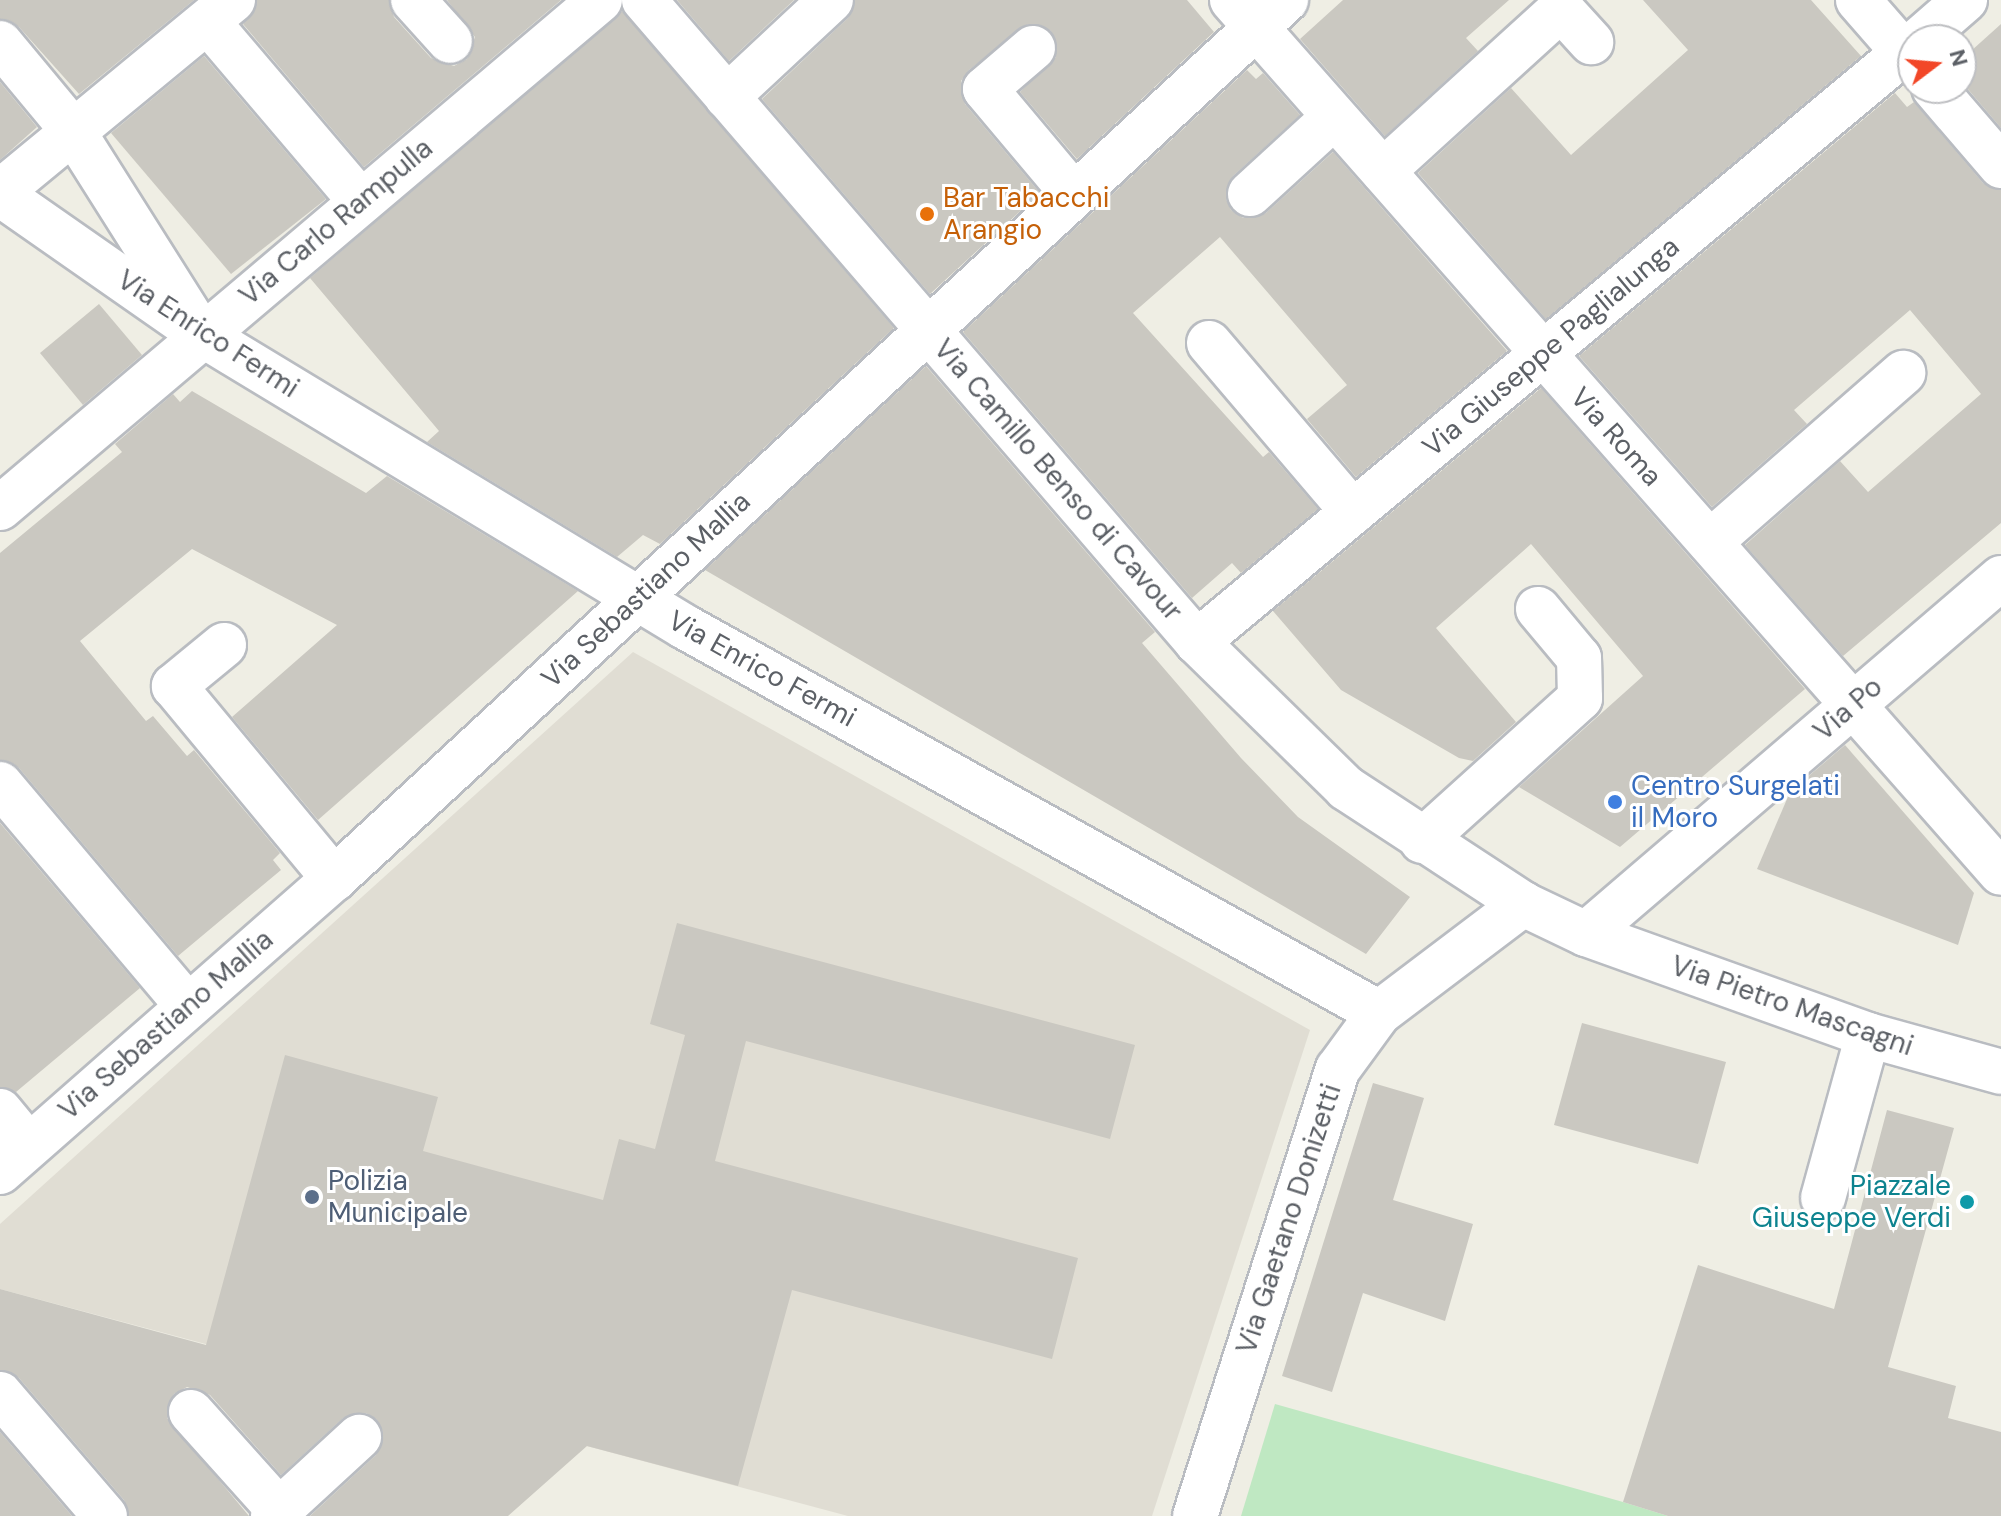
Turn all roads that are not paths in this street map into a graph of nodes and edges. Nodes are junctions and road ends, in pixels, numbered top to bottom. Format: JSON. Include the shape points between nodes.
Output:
{"nodes":[{"id":1,"x":413,"y":0,"type":"edge"},
{"id":2,"x":600,"y":0,"type":"edge"},
{"id":3,"x":644,"y":0,"type":"edge"},
{"id":4,"x":831,"y":0,"type":"edge"},
{"id":5,"x":1858,"y":0,"type":"edge"},
{"id":6,"x":1965,"y":0,"type":"edge"},
{"id":7,"x":1258,"y":9,"type":"edge"},
{"id":8,"x":220,"y":11,"type":"edge"},
{"id":9,"x":1940,"y":24,"type":"edge"},
{"id":10,"x":1897,"y":36,"type":"edge"},
{"id":11,"x":450,"y":41,"type":"dead end"},
{"id":12,"x":1591,"y":42,"type":"dead end"},
{"id":13,"x":0,"y":43,"type":"edge"},
{"id":14,"x":1033,"y":48,"type":"dead end"},
{"id":15,"x":1897,"y":62,"type":"edge"},
{"id":16,"x":727,"y":97,"type":"junction"},
{"id":17,"x":1948,"y":104,"type":"edge"},
{"id":18,"x":1334,"y":117,"type":"junction"},
{"id":19,"x":73,"y":131,"type":"junction"},
{"id":20,"x":2001,"y":166,"type":"edge"},
{"id":21,"x":1383,"y":171,"type":"junction"},
{"id":22,"x":0,"y":193,"type":"edge"},
{"id":23,"x":1073,"y":194,"type":"junction"},
{"id":24,"x":1250,"y":194,"type":"dead end"},
{"id":25,"x":361,"y":202,"type":"junction"},
{"id":26,"x":928,"y":327,"type":"junction"},
{"id":27,"x":201,"y":334,"type":"junction"},
{"id":28,"x":1209,"y":343,"type":"dead end"},
{"id":29,"x":1543,"y":354,"type":"junction"},
{"id":30,"x":1903,"y":373,"type":"dead end"},
{"id":31,"x":0,"y":508,"type":"edge"},
{"id":32,"x":1353,"y":512,"type":"junction"},
{"id":33,"x":1710,"y":542,"type":"junction"},
{"id":34,"x":2001,"y":578,"type":"edge"},
{"id":35,"x":637,"y":598,"type":"junction"},
{"id":36,"x":1538,"y":609,"type":"dead end"},
{"id":37,"x":1197,"y":642,"type":"junction"},
{"id":38,"x":224,"y":645,"type":"dead end"},
{"id":39,"x":1851,"y":706,"type":"junction"},
{"id":40,"x":0,"y":784,"type":"edge"},
{"id":41,"x":1422,"y":841,"type":"junction"},
{"id":42,"x":2001,"y":873,"type":"edge"},
{"id":43,"x":334,"y":879,"type":"junction"},
{"id":44,"x":1523,"y":904,"type":"junction"},
{"id":45,"x":1586,"y":934,"type":"junction"},
{"id":46,"x":187,"y":1005,"type":"junction"},
{"id":47,"x":1379,"y":1013,"type":"junction"},
{"id":48,"x":1868,"y":1035,"type":"junction"},
{"id":49,"x":2001,"y":1072,"type":"edge"},
{"id":50,"x":0,"y":1111,"type":"edge"},
{"id":51,"x":14,"y":1159,"type":"edge"},
{"id":52,"x":1823,"y":1198,"type":"dead end"},
{"id":53,"x":0,"y":1394,"type":"edge"},
{"id":54,"x":191,"y":1412,"type":"dead end"},
{"id":55,"x":359,"y":1437,"type":"dead end"},
{"id":56,"x":276,"y":1513,"type":"edge"},
{"id":57,"x":105,"y":1516,"type":"edge"},
{"id":58,"x":1195,"y":1516,"type":"edge"}],
"edges":[{"from":1,"to":11,"type":"street"},
{"from":2,"to":25,"type":"street","name":"Via Carlo Rampulla"},
{"from":3,"to":16,"type":"street","name":"Via Camillo Benso di Cavour"},
{"from":4,"to":16,"type":"street"},
{"from":5,"to":10,"type":"street"},
{"from":6,"to":9,"type":"street","name":"Via Giuseppe Paglialunga"},
{"from":7,"to":18,"type":"street","name":"Via Roma"},
{"from":7,"to":23,"type":"street","name":"Via Sebastiano Mallia"},
{"from":8,"to":19,"type":"street"},
{"from":8,"to":25,"type":"street"},
{"from":12,"to":21,"type":"street","via":[[1561,9]]},
{"from":13,"to":19,"type":"street"},
{"from":14,"to":23,"type":"street","via":[[985,89]]},
{"from":15,"to":29,"type":"street","name":"Via Giuseppe Paglialunga"},
{"from":16,"to":26,"type":"street","name":"Via Camillo Benso di Cavour"},
{"from":17,"to":20,"type":"street"},
{"from":18,"to":21,"type":"street","name":"Via Roma"},
{"from":18,"to":24,"type":"street"},
{"from":19,"to":22,"type":"street"},
{"from":19,"to":27,"type":"street"},
{"from":21,"to":29,"type":"street","name":"Via Roma"},
{"from":22,"to":27,"type":"street","name":"Via Enrico Fermi"},
{"from":23,"to":26,"type":"street","name":"Via Sebastiano Mallia"},
{"from":25,"to":27,"type":"street","name":"Via Carlo Rampulla"},
{"from":26,"to":35,"type":"street","name":"Via Sebastiano Mallia"},
{"from":26,"to":37,"type":"street","name":"Via Camillo Benso di Cavour"},
{"from":27,"to":31,"type":"street","name":"Via Carlo Rampulla"},
{"from":27,"to":35,"type":"street","name":"Via Enrico Fermi"},
{"from":28,"to":32,"type":"street"},
{"from":29,"to":32,"type":"street","name":"Via Giuseppe Paglialunga"},
{"from":29,"to":33,"type":"street","name":"Via Roma"},
{"from":30,"to":33,"type":"street"},
{"from":32,"to":37,"type":"street","name":"Via Giuseppe Paglialunga"},
{"from":33,"to":39,"type":"street","name":"Via Roma"},
{"from":34,"to":39,"type":"street","name":"Via Po"},
{"from":35,"to":43,"type":"street","name":"Via Sebastiano Mallia"},
{"from":35,"to":47,"type":"street","name":"Via Enrico Fermi"},
{"from":36,"to":41,"type":"street","via":[[1579,658],[1580,698]]},
{"from":37,"to":41,"type":"street","name":"Via Camillo Benso di Cavour","via":[[1346,788]]},
{"from":38,"to":43,"type":"street","via":[[174,686]]},
{"from":39,"to":42,"type":"street","name":"Via Roma"},
{"from":39,"to":45,"type":"street","name":"Via Po"},
{"from":40,"to":46,"type":"street"},
{"from":41,"to":44,"type":"street","name":"Via Camillo Benso di Cavour"},
{"from":43,"to":46,"type":"street","name":"Via Sebastiano Mallia"},
{"from":44,"to":45,"type":"street","name":"Via Pietro Mascagni"},
{"from":44,"to":47,"type":"street","name":"Via Gaetano Donizetti"},
{"from":45,"to":48,"type":"street","name":"Via Pietro Mascagni"},
{"from":46,"to":51,"type":"street","name":"Via Sebastiano Mallia"},
{"from":47,"to":58,"type":"street","name":"Via Gaetano Donizetti","via":[[1338,1069]]},
{"from":48,"to":49,"type":"street","name":"Via Pietro Mascagni"},
{"from":48,"to":52,"type":"street"},
{"from":50,"to":51,"type":"street"},
{"from":53,"to":57,"type":"street"},
{"from":54,"to":56,"type":"street"},
{"from":55,"to":56,"type":"street"}]}
